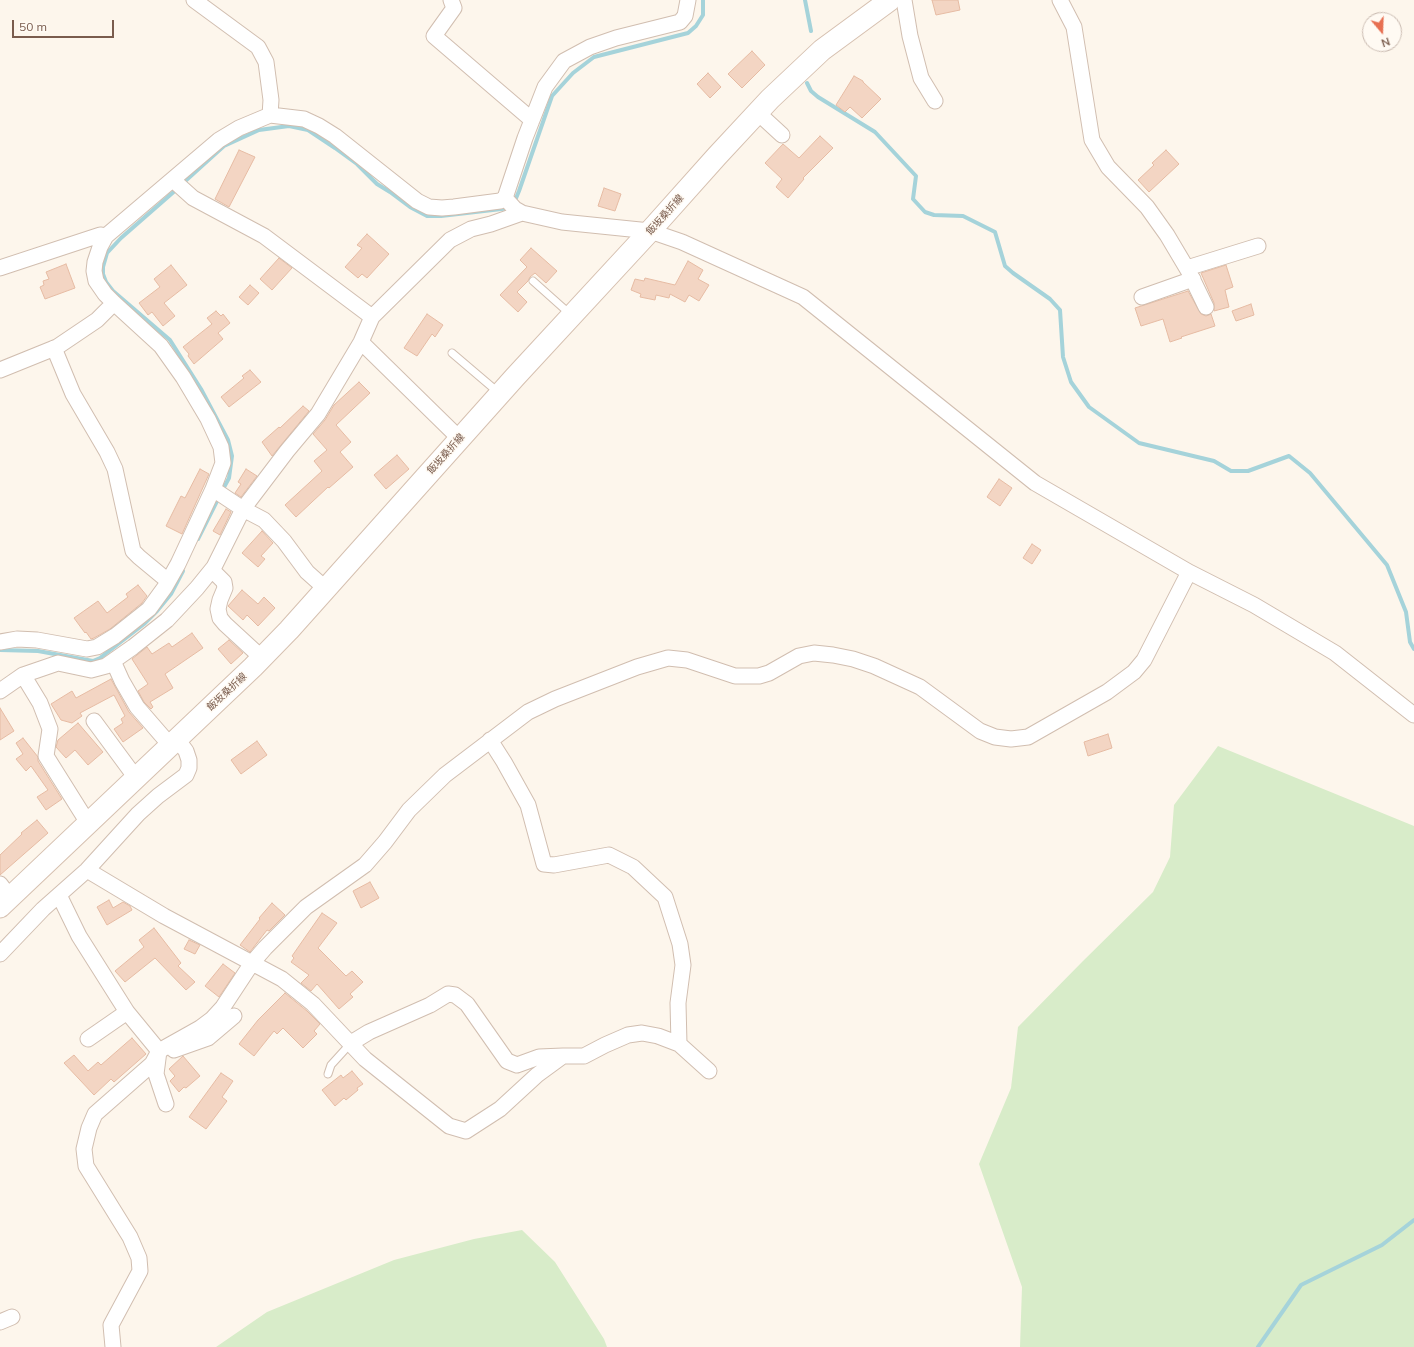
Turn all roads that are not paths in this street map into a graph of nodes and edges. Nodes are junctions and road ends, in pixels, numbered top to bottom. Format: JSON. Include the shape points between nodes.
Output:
{"nodes":[{"id":1,"x":194,"y":0,"type":"edge"},
{"id":2,"x":451,"y":0,"type":"edge"},
{"id":3,"x":688,"y":0,"type":"edge"},
{"id":4,"x":890,"y":0,"type":"edge"},
{"id":5,"x":904,"y":0,"type":"edge"},
{"id":6,"x":1060,"y":0,"type":"edge"},
{"id":7,"x":935,"y":101,"type":"dead end"},
{"id":8,"x":757,"y":112,"type":"junction"},
{"id":9,"x":270,"y":115,"type":"junction"},
{"id":10,"x":532,"y":120,"type":"junction"},
{"id":11,"x":782,"y":135,"type":"dead end"},
{"id":12,"x":178,"y":185,"type":"junction"},
{"id":13,"x":512,"y":206,"type":"junction"},
{"id":14,"x":650,"y":231,"type":"junction"},
{"id":15,"x":106,"y":236,"type":"junction"},
{"id":16,"x":1258,"y":246,"type":"dead end"},
{"id":17,"x":0,"y":268,"type":"edge"},
{"id":18,"x":1190,"y":274,"type":"junction"},
{"id":19,"x":533,"y":281,"type":"dead end"},
{"id":20,"x":1142,"y":297,"type":"dead end"},
{"id":21,"x":114,"y":303,"type":"junction"},
{"id":22,"x":1206,"y":307,"type":"dead end"},
{"id":23,"x":572,"y":316,"type":"junction"},
{"id":24,"x":372,"y":317,"type":"junction"},
{"id":25,"x":361,"y":342,"type":"junction"},
{"id":26,"x":54,"y":348,"type":"junction"},
{"id":27,"x":452,"y":353,"type":"dead end"},
{"id":28,"x":0,"y":370,"type":"edge"},
{"id":29,"x":500,"y":394,"type":"junction"},
{"id":30,"x":460,"y":438,"type":"junction"},
{"id":31,"x":219,"y":493,"type":"junction"},
{"id":32,"x":243,"y":509,"type":"junction"},
{"id":33,"x":212,"y":570,"type":"junction"},
{"id":34,"x":1189,"y":572,"type":"junction"},
{"id":35,"x":168,"y":581,"type":"junction"},
{"id":36,"x":326,"y":589,"type":"junction"},
{"id":37,"x":0,"y":642,"type":"edge"},
{"id":38,"x":103,"y":658,"type":"junction"},
{"id":39,"x":262,"y":658,"type":"junction"},
{"id":40,"x":23,"y":675,"type":"junction"},
{"id":41,"x":0,"y":691,"type":"edge"},
{"id":42,"x":1414,"y":715,"type":"edge"},
{"id":43,"x":94,"y":721,"type":"dead end"},
{"id":44,"x":490,"y":740,"type":"junction"},
{"id":45,"x":174,"y":742,"type":"junction"},
{"id":46,"x":136,"y":778,"type":"junction"},
{"id":47,"x":88,"y":824,"type":"junction"},
{"id":48,"x":87,"y":870,"type":"junction"},
{"id":49,"x":59,"y":895,"type":"junction"},
{"id":50,"x":3,"y":896,"type":"edge"},
{"id":51,"x":0,"y":954,"type":"edge"},
{"id":52,"x":252,"y":963,"type":"junction"},
{"id":53,"x":127,"y":1012,"type":"junction"},
{"id":54,"x":234,"y":1016,"type":"dead end"},
{"id":55,"x":88,"y":1040,"type":"dead end"},
{"id":56,"x":351,"y":1043,"type":"junction"},
{"id":57,"x":679,"y":1044,"type":"junction"},
{"id":58,"x":159,"y":1051,"type":"junction"},
{"id":59,"x":563,"y":1056,"type":"junction"},
{"id":60,"x":709,"y":1071,"type":"dead end"},
{"id":61,"x":328,"y":1074,"type":"dead end"},
{"id":62,"x":166,"y":1104,"type":"dead end"},
{"id":63,"x":113,"y":1347,"type":"edge"}],
"edges":[{"from":1,"to":9,"type":"street","via":[[258,47],[266,62],[271,100]]},
{"from":2,"to":10,"type":"street","via":[[454,8],[434,36]]},
{"from":3,"to":10,"type":"street","via":[[685,16],[680,22],[616,38],[590,47],[564,62],[546,87]]},
{"from":4,"to":8,"type":"main road","name":"飯坂桑折線","via":[[822,50]]},
{"from":5,"to":7,"type":"street","via":[[921,78]]},
{"from":6,"to":18,"type":"street","via":[[1074,27],[1092,140],[1108,167],[1147,207]]},
{"from":8,"to":11,"type":"street"},
{"from":8,"to":14,"type":"main road","name":"飯坂桑折線"},
{"from":9,"to":12,"type":"street","via":[[227,135]]},
{"from":9,"to":13,"type":"street","via":[[304,119],[319,126],[417,202],[429,207],[454,207],[500,201]]},
{"from":10,"to":13,"type":"street","via":[[525,138]]},
{"from":12,"to":15,"type":"street"},
{"from":12,"to":24,"type":"street","via":[[193,198],[264,236]]},
{"from":13,"to":14,"type":"street","via":[[562,222]]},
{"from":13,"to":24,"type":"street","via":[[491,224],[471,228],[450,240]]},
{"from":14,"to":23,"type":"main road","name":"飯坂桑折線"},
{"from":14,"to":34,"type":"street","via":[[682,242],[803,297],[1035,483]]},
{"from":15,"to":17,"type":"street","via":[[100,235]]},
{"from":15,"to":21,"type":"street","via":[[100,247],[94,271],[96,281]]},
{"from":16,"to":18,"type":"street"},
{"from":18,"to":20,"type":"street"},
{"from":18,"to":22,"type":"street"},
{"from":19,"to":23,"type":"lane"},
{"from":21,"to":26,"type":"street","via":[[97,320]]},
{"from":21,"to":31,"type":"street","via":[[161,346],[208,419],[222,453]]},
{"from":23,"to":29,"type":"main road","name":"飯坂桑折線"},
{"from":24,"to":25,"type":"street"},
{"from":25,"to":30,"type":"street"},
{"from":25,"to":32,"type":"street","via":[[318,414]]},
{"from":26,"to":28,"type":"street"},
{"from":26,"to":35,"type":"street","via":[[73,394],[115,469],[133,551]]},
{"from":27,"to":29,"type":"lane"},
{"from":29,"to":30,"type":"main road","name":"飯坂桑折線"},
{"from":30,"to":36,"type":"main road","name":"飯坂桑折線"},
{"from":31,"to":32,"type":"street"},
{"from":31,"to":35,"type":"street"},
{"from":32,"to":33,"type":"street"},
{"from":32,"to":36,"type":"street","via":[[264,520],[284,541],[307,572]]},
{"from":33,"to":38,"type":"street","via":[[168,620]]},
{"from":33,"to":39,"type":"street","via":[[224,582],[225,588],[218,609],[220,618]]},
{"from":34,"to":42,"type":"street","via":[[1254,605],[1335,653]]},
{"from":34,"to":44,"type":"street","via":[[1144,660],[1134,672],[1107,692],[1028,737],[995,737],[980,731],[920,687],[853,659],[814,653],[799,656],[759,676],[735,676],[677,658],[655,661],[555,699],[528,712]]},
{"from":35,"to":38,"type":"street","via":[[148,609],[115,636]]},
{"from":36,"to":39,"type":"main road","name":"飯坂桑折線"},
{"from":37,"to":38,"type":"street","via":[[37,640],[87,649]]},
{"from":38,"to":40,"type":"street","via":[[91,670],[58,663]]},
{"from":38,"to":45,"type":"street","via":[[122,681],[137,706]]},
{"from":39,"to":45,"type":"main road","name":"飯坂桑折線"},
{"from":40,"to":41,"type":"street"},
{"from":40,"to":47,"type":"street","via":[[40,703],[50,729],[46,756]]},
{"from":43,"to":46,"type":"street"},
{"from":44,"to":52,"type":"street","via":[[445,775],[409,810],[365,865],[306,906]]},
{"from":44,"to":57,"type":"street","via":[[528,805],[544,864],[554,865],[609,855],[633,867],[665,897],[680,944],[683,965],[678,1004]]},
{"from":45,"to":46,"type":"main road","name":"飯坂桑折線"},
{"from":45,"to":48,"type":"street","via":[[186,751],[189,760],[186,775],[138,814]]},
{"from":46,"to":47,"type":"main road","name":"飯坂桑折線"},
{"from":47,"to":50,"type":"main road","name":"飯坂桑折線"},
{"from":48,"to":49,"type":"street"},
{"from":48,"to":52,"type":"street","via":[[164,916]]},
{"from":49,"to":51,"type":"street"},
{"from":49,"to":53,"type":"street","via":[[79,936]]},
{"from":52,"to":56,"type":"street","via":[[282,979],[313,1004]]},
{"from":52,"to":58,"type":"street","via":[[212,1019]]},
{"from":53,"to":55,"type":"street"},
{"from":53,"to":58,"type":"street"},
{"from":54,"to":58,"type":"street","via":[[208,1038],[175,1050]]},
{"from":56,"to":59,"type":"street","via":[[448,994],[455,995],[467,1004],[507,1061],[517,1065],[539,1058]]},
{"from":56,"to":59,"type":"street","via":[[365,1059],[449,1126],[466,1131],[500,1109],[537,1075]]},
{"from":56,"to":61,"type":"lane","via":[[331,1065]]},
{"from":57,"to":59,"type":"street","via":[[642,1033],[628,1035],[584,1056]]},
{"from":57,"to":60,"type":"street"},
{"from":58,"to":62,"type":"street","via":[[156,1074]]},
{"from":58,"to":63,"type":"street","via":[[152,1064],[95,1114],[84,1149],[86,1166],[130,1237],[139,1258],[140,1271],[110,1325]]}]}
